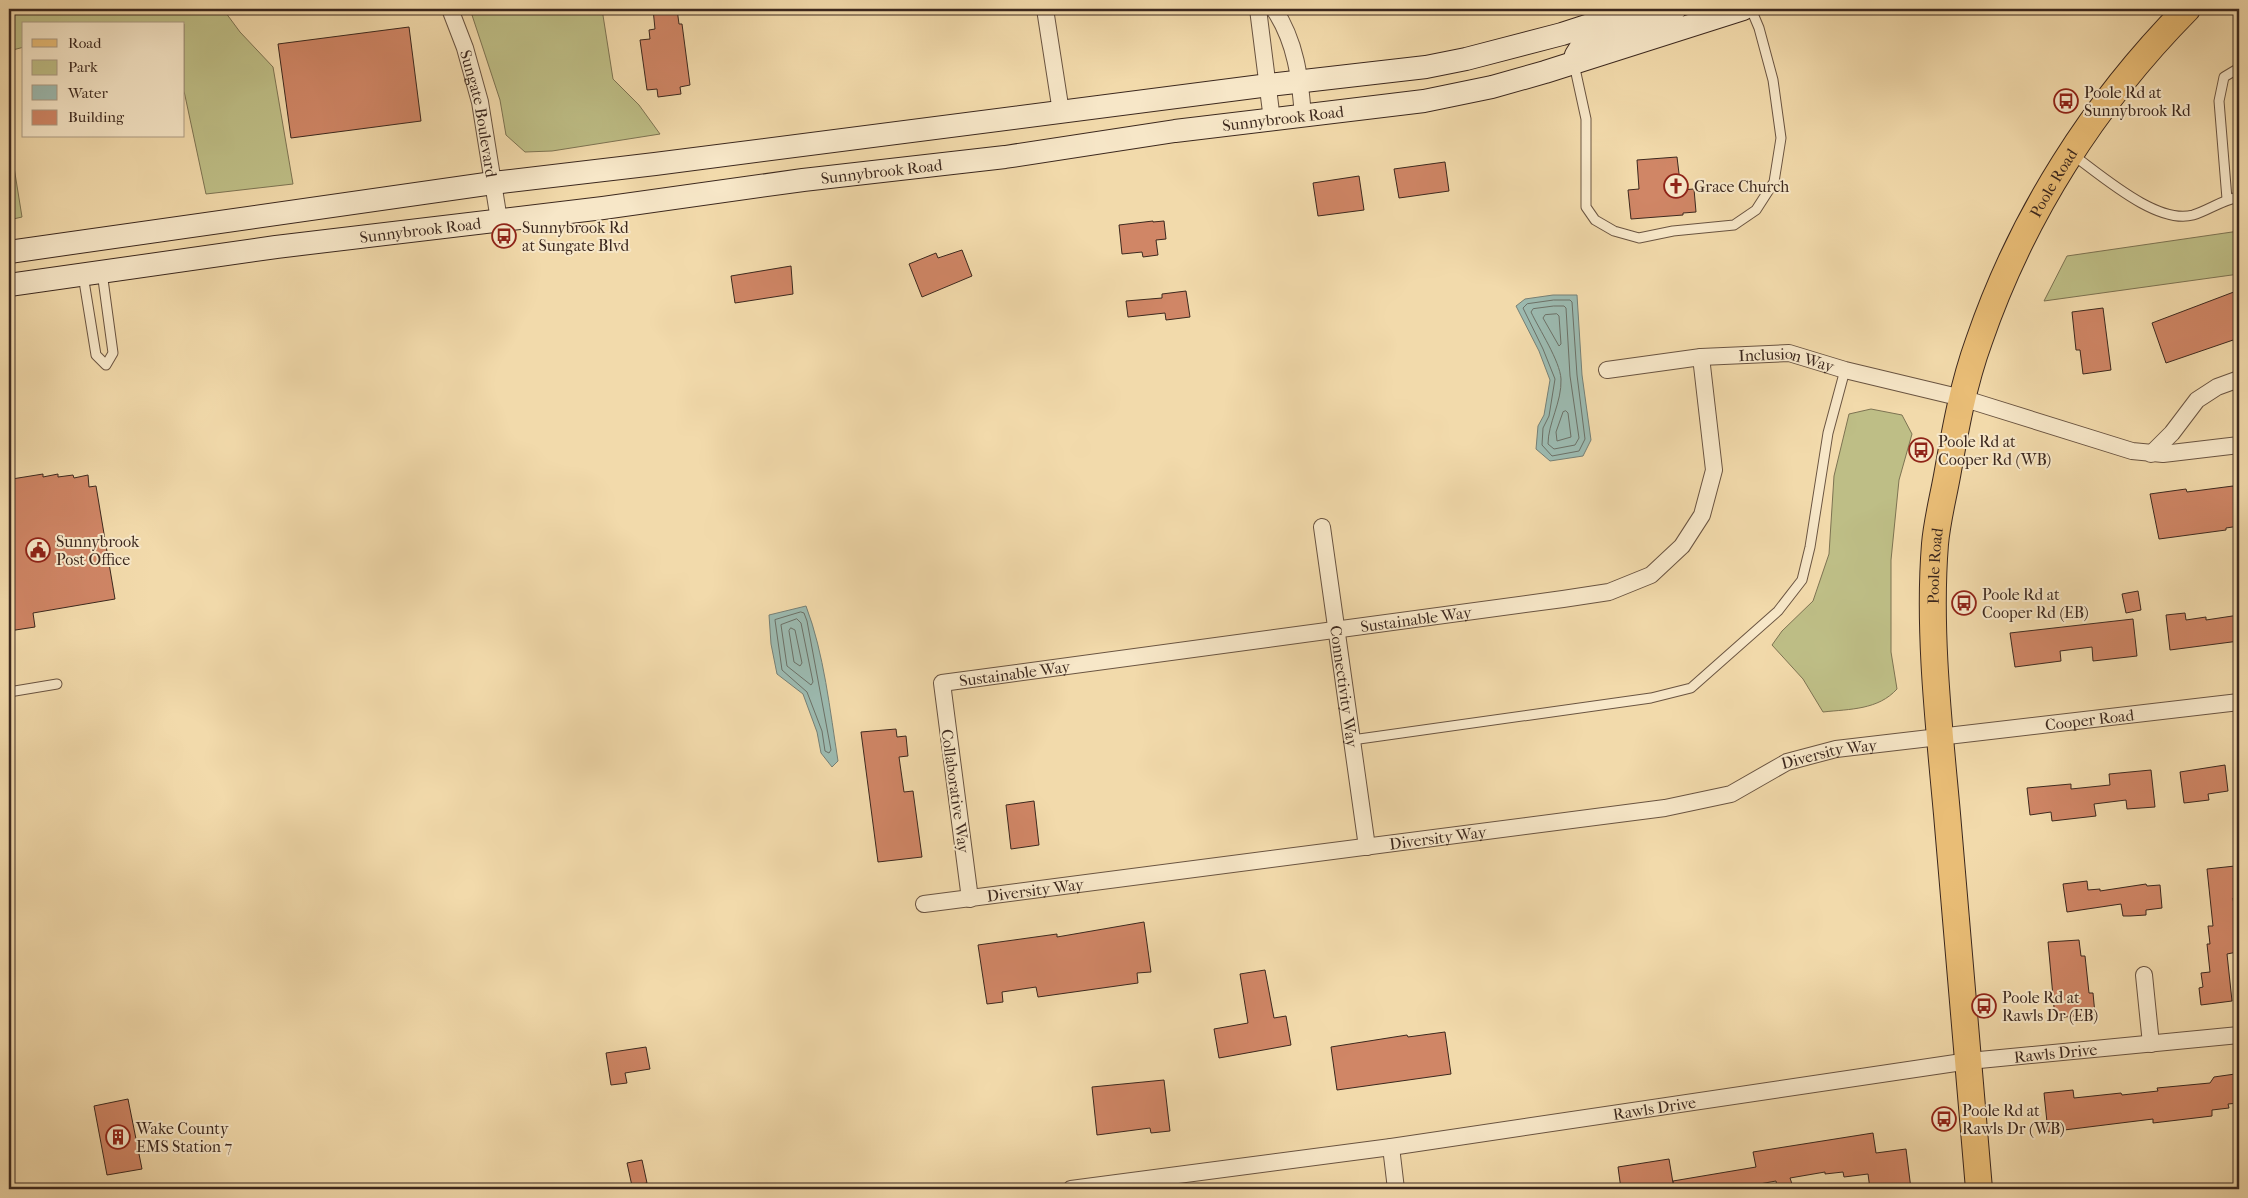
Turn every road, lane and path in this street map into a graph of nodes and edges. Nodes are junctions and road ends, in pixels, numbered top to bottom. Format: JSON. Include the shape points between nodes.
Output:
{"nodes":[{"id":1,"x":450,"y":9,"type":"edge"},
{"id":2,"x":1045,"y":9,"type":"edge"},
{"id":3,"x":1258,"y":9,"type":"edge"},
{"id":4,"x":1274,"y":9,"type":"edge"},
{"id":5,"x":1639,"y":9,"type":"edge"},
{"id":6,"x":1675,"y":9,"type":"edge"},
{"id":7,"x":1743,"y":9,"type":"edge"},
{"id":8,"x":1751,"y":9,"type":"edge"},
{"id":9,"x":2187,"y":9,"type":"edge"},
{"id":10,"x":2171,"y":18,"type":"edge"},
{"id":11,"x":1574,"y":64,"type":"junction"},
{"id":12,"x":2239,"y":68,"type":"edge"},
{"id":13,"x":1301,"y":83,"type":"junction"},
{"id":14,"x":1269,"y":85,"type":"junction"},
{"id":15,"x":1061,"y":112,"type":"junction"},
{"id":16,"x":1303,"y":116,"type":"junction"},
{"id":17,"x":1272,"y":120,"type":"junction"},
{"id":18,"x":2070,"y":154,"type":"junction"},
{"id":19,"x":493,"y":183,"type":"junction"},
{"id":20,"x":2239,"y":197,"type":"edge"},
{"id":21,"x":2227,"y":199,"type":"junction"},
{"id":22,"x":499,"y":220,"type":"junction"},
{"id":23,"x":9,"y":252,"type":"edge"},
{"id":24,"x":92,"y":273,"type":"junction"},
{"id":25,"x":9,"y":286,"type":"edge"},
{"id":26,"x":1701,"y":357,"type":"junction"},
{"id":27,"x":1608,"y":370,"type":"dead end"},
{"id":28,"x":1845,"y":370,"type":"junction"},
{"id":29,"x":2239,"y":379,"type":"edge"},
{"id":30,"x":1962,"y":398,"type":"junction"},
{"id":31,"x":2239,"y":444,"type":"edge"},
{"id":32,"x":2151,"y":454,"type":"junction"},
{"id":33,"x":1322,"y":527,"type":"dead end"},
{"id":34,"x":1336,"y":629,"type":"junction"},
{"id":35,"x":942,"y":683,"type":"joint"},
{"id":36,"x":57,"y":684,"type":"dead end"},
{"id":37,"x":9,"y":692,"type":"edge"},
{"id":38,"x":2239,"y":702,"type":"edge"},
{"id":39,"x":1940,"y":737,"type":"junction"},
{"id":40,"x":1352,"y":740,"type":"junction"},
{"id":41,"x":1367,"y":847,"type":"junction"},
{"id":42,"x":970,"y":899,"type":"junction"},
{"id":43,"x":924,"y":904,"type":"dead end"},
{"id":44,"x":2144,"y":975,"type":"dead end"},
{"id":45,"x":2239,"y":1035,"type":"edge"},
{"id":46,"x":2151,"y":1044,"type":"junction"},
{"id":47,"x":1968,"y":1061,"type":"junction"},
{"id":48,"x":1391,"y":1147,"type":"junction"},
{"id":49,"x":1071,"y":1189,"type":"edge"},
{"id":50,"x":1396,"y":1189,"type":"edge"},
{"id":51,"x":1979,"y":1189,"type":"edge"}],
"edges":[{"from":1,"to":19,"type":"street","name":"Sungate Boulevard","via":[[480,102]]},
{"from":2,"to":15,"type":"street"},
{"from":3,"to":14,"type":"street"},
{"from":4,"to":13,"type":"street","via":[[1296,53]]},
{"from":5,"to":13,"type":"main road","name":"Sunnybrook Road","via":[[1562,34],[1466,59]]},
{"from":6,"to":11,"type":"main road","via":[[1664,18],[1580,47]]},
{"from":7,"to":11,"type":"main road","name":"Sunnybrook Road"},
{"from":8,"to":11,"type":"lane","via":[[1773,80],[1781,138],[1774,182],[1756,210],[1734,226],[1673,231],[1639,238],[1614,231],[1595,220],[1586,207],[1586,119]]},
{"from":9,"to":10,"type":"main road","name":"Poole Road"},
{"from":10,"to":18,"type":"main road","name":"Poole Road"},
{"from":11,"to":16,"type":"main road","name":"Sunnybrook Road","via":[[1492,87],[1424,101]]},
{"from":12,"to":21,"type":"lane","via":[[2224,77],[2218,101]]},
{"from":13,"to":14,"type":"main road","name":"Sunnybrook Road"},
{"from":13,"to":16,"type":"street"},
{"from":14,"to":15,"type":"main road","name":"Sunnybrook Road"},
{"from":14,"to":17,"type":"street"},
{"from":15,"to":19,"type":"main road","name":"Sunnybrook Road"},
{"from":16,"to":17,"type":"main road","name":"Sunnybrook Road"},
{"from":17,"to":22,"type":"main road","name":"Sunnybrook Road"},
{"from":18,"to":21,"type":"lane","via":[[2136,200],[2169,215],[2192,215]]},
{"from":18,"to":30,"type":"main road","name":"Poole Road","via":[[2040,201],[2000,289],[1978,341]]},
{"from":19,"to":22,"type":"street","name":"Sungate Boulevard"},
{"from":19,"to":23,"type":"main road","name":"Sunnybrook Road"},
{"from":20,"to":21,"type":"lane"},
{"from":22,"to":24,"type":"main road","name":"Sunnybrook Road"},
{"from":24,"to":24,"type":"lane","via":[[96,355],[106,365],[113,353]]},
{"from":24,"to":25,"type":"main road","name":"Sunnybrook Road"},
{"from":26,"to":27,"type":"street","name":"Inclusion Way"},
{"from":26,"to":28,"type":"street","name":"Inclusion Way","via":[[1789,353]]},
{"from":26,"to":34,"type":"street","name":"Sustainable Way","via":[[1714,470],[1702,515],[1682,546],[1651,575],[1609,592]]},
{"from":28,"to":30,"type":"street","name":"Inclusion Way"},
{"from":28,"to":40,"type":"lane","via":[[1828,433],[1802,580],[1778,611],[1691,688],[1651,698]]},
{"from":29,"to":32,"type":"street","via":[[2217,387],[2197,400]]},
{"from":30,"to":32,"type":"street","name":"Inclusion Way","via":[[2132,451]]},
{"from":30,"to":39,"type":"main road","name":"Poole Road","via":[[1935,542],[1933,610]]},
{"from":31,"to":32,"type":"street","name":"Inclusion Way"},
{"from":33,"to":34,"type":"street","name":"Connectivity Way"},
{"from":34,"to":35,"type":"street","name":"Sustainable Way"},
{"from":34,"to":40,"type":"street","name":"Connectivity Way"},
{"from":35,"to":42,"type":"street","name":"Collaborative Way"},
{"from":36,"to":37,"type":"lane"},
{"from":38,"to":39,"type":"street","name":"Cooper Road"},
{"from":39,"to":41,"type":"street","name":"Diversity Way","via":[[1836,749],[1787,762],[1731,794],[1665,808]]},
{"from":39,"to":47,"type":"main road","name":"Poole Road"},
{"from":40,"to":41,"type":"street","name":"Connectivity Way"},
{"from":41,"to":42,"type":"street","name":"Diversity Way"},
{"from":42,"to":43,"type":"street","name":"Diversity Way"},
{"from":44,"to":46,"type":"street"},
{"from":45,"to":46,"type":"street","name":"Rawls Drive"},
{"from":46,"to":47,"type":"street","name":"Rawls Drive"},
{"from":47,"to":48,"type":"street","name":"Rawls Drive"},
{"from":47,"to":51,"type":"main road","name":"Poole Road"},
{"from":48,"to":49,"type":"street","name":"Rawls Drive"},
{"from":48,"to":50,"type":"street"}]}
